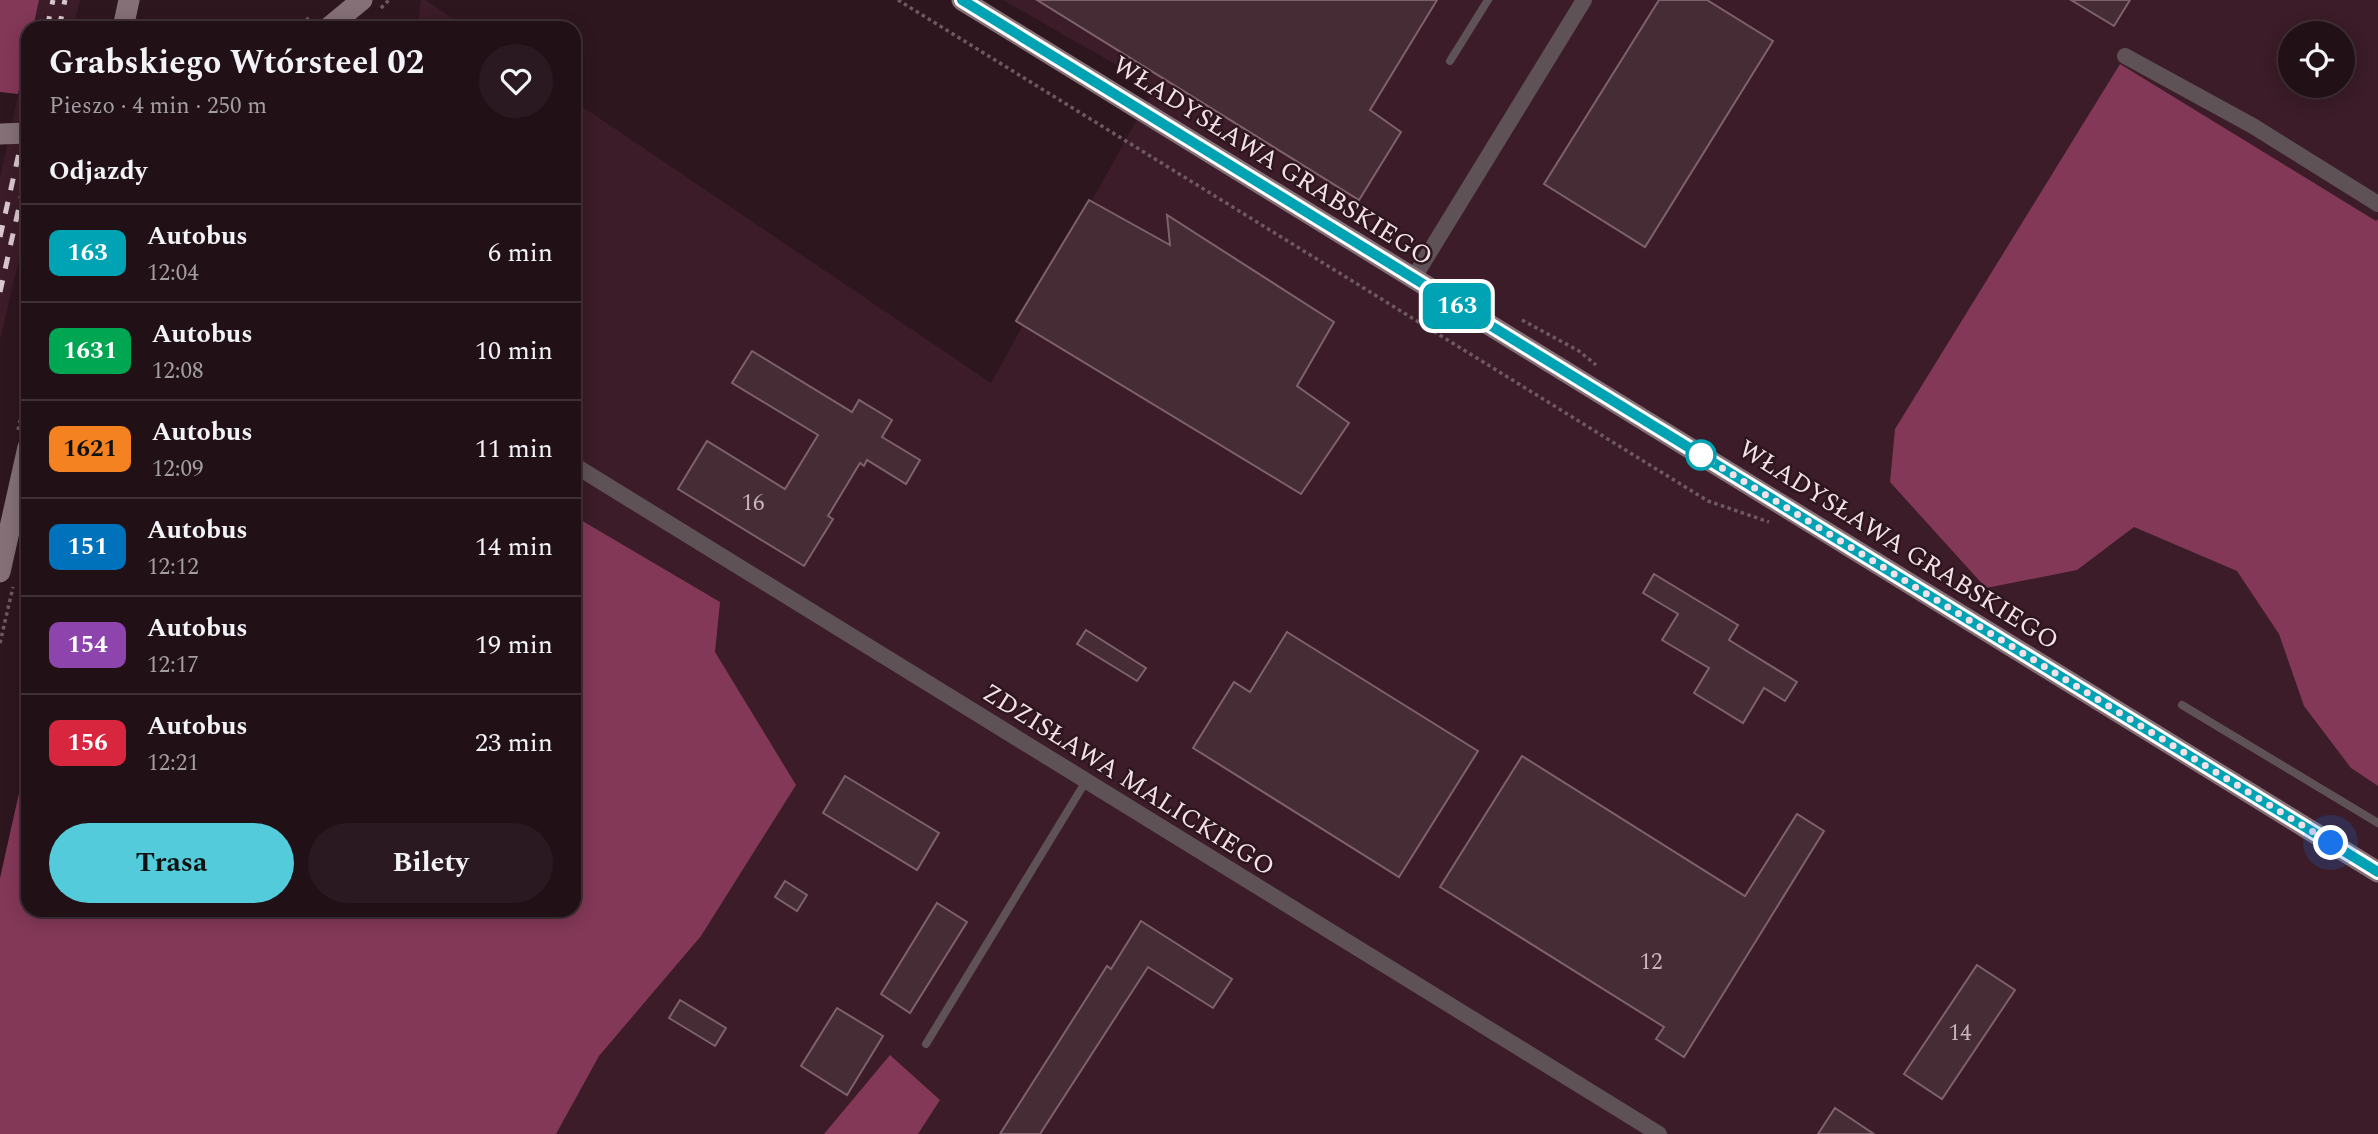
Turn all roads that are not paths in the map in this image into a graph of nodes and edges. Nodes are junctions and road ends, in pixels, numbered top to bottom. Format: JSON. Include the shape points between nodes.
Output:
{"nodes":[{"id":1,"x":130,"y":0,"type":"edge"},
{"id":2,"x":362,"y":0,"type":"edge"},
{"id":3,"x":962,"y":0,"type":"edge"},
{"id":4,"x":1488,"y":0,"type":"edge"},
{"id":5,"x":1584,"y":0,"type":"edge"},
{"id":6,"x":125,"y":21,"type":"edge"},
{"id":7,"x":336,"y":21,"type":"edge"},
{"id":8,"x":2125,"y":56,"type":"dead end"},
{"id":9,"x":1450,"y":61,"type":"dead end"},
{"id":10,"x":21,"y":133,"type":"edge"},
{"id":11,"x":0,"y":134,"type":"edge"},
{"id":12,"x":2378,"y":204,"type":"edge"},
{"id":13,"x":1413,"y":279,"type":"junction"},
{"id":14,"x":581,"y":469,"type":"edge"},
{"id":15,"x":21,"y":478,"type":"edge"},
{"id":16,"x":0,"y":572,"type":"edge"},
{"id":17,"x":2182,"y":705,"type":"dead end"},
{"id":18,"x":1086,"y":781,"type":"junction"},
{"id":19,"x":2378,"y":823,"type":"edge"},
{"id":20,"x":2378,"y":872,"type":"edge"},
{"id":21,"x":926,"y":1044,"type":"dead end"},
{"id":22,"x":1659,"y":1134,"type":"edge"}],
"edges":[{"from":1,"to":6,"type":"street"},
{"from":2,"to":7,"type":"street"},
{"from":3,"to":13,"type":"street","name":"WŁADYSŁAWA GRABSKIEGO"},
{"from":4,"to":9,"type":"lane"},
{"from":5,"to":13,"type":"street"},
{"from":8,"to":12,"type":"street","via":[[2253,126]]},
{"from":10,"to":11,"type":"street"},
{"from":13,"to":20,"type":"street","name":"WŁADYSŁAWA GRABSKIEGO"},
{"from":14,"to":18,"type":"street","name":"ZDZISŁAWA MALICKIEGO"},
{"from":15,"to":16,"type":"street"},
{"from":17,"to":19,"type":"lane"},
{"from":18,"to":21,"type":"lane"},
{"from":18,"to":22,"type":"street","name":"ZDZISŁAWA MALICKIEGO"}]}
